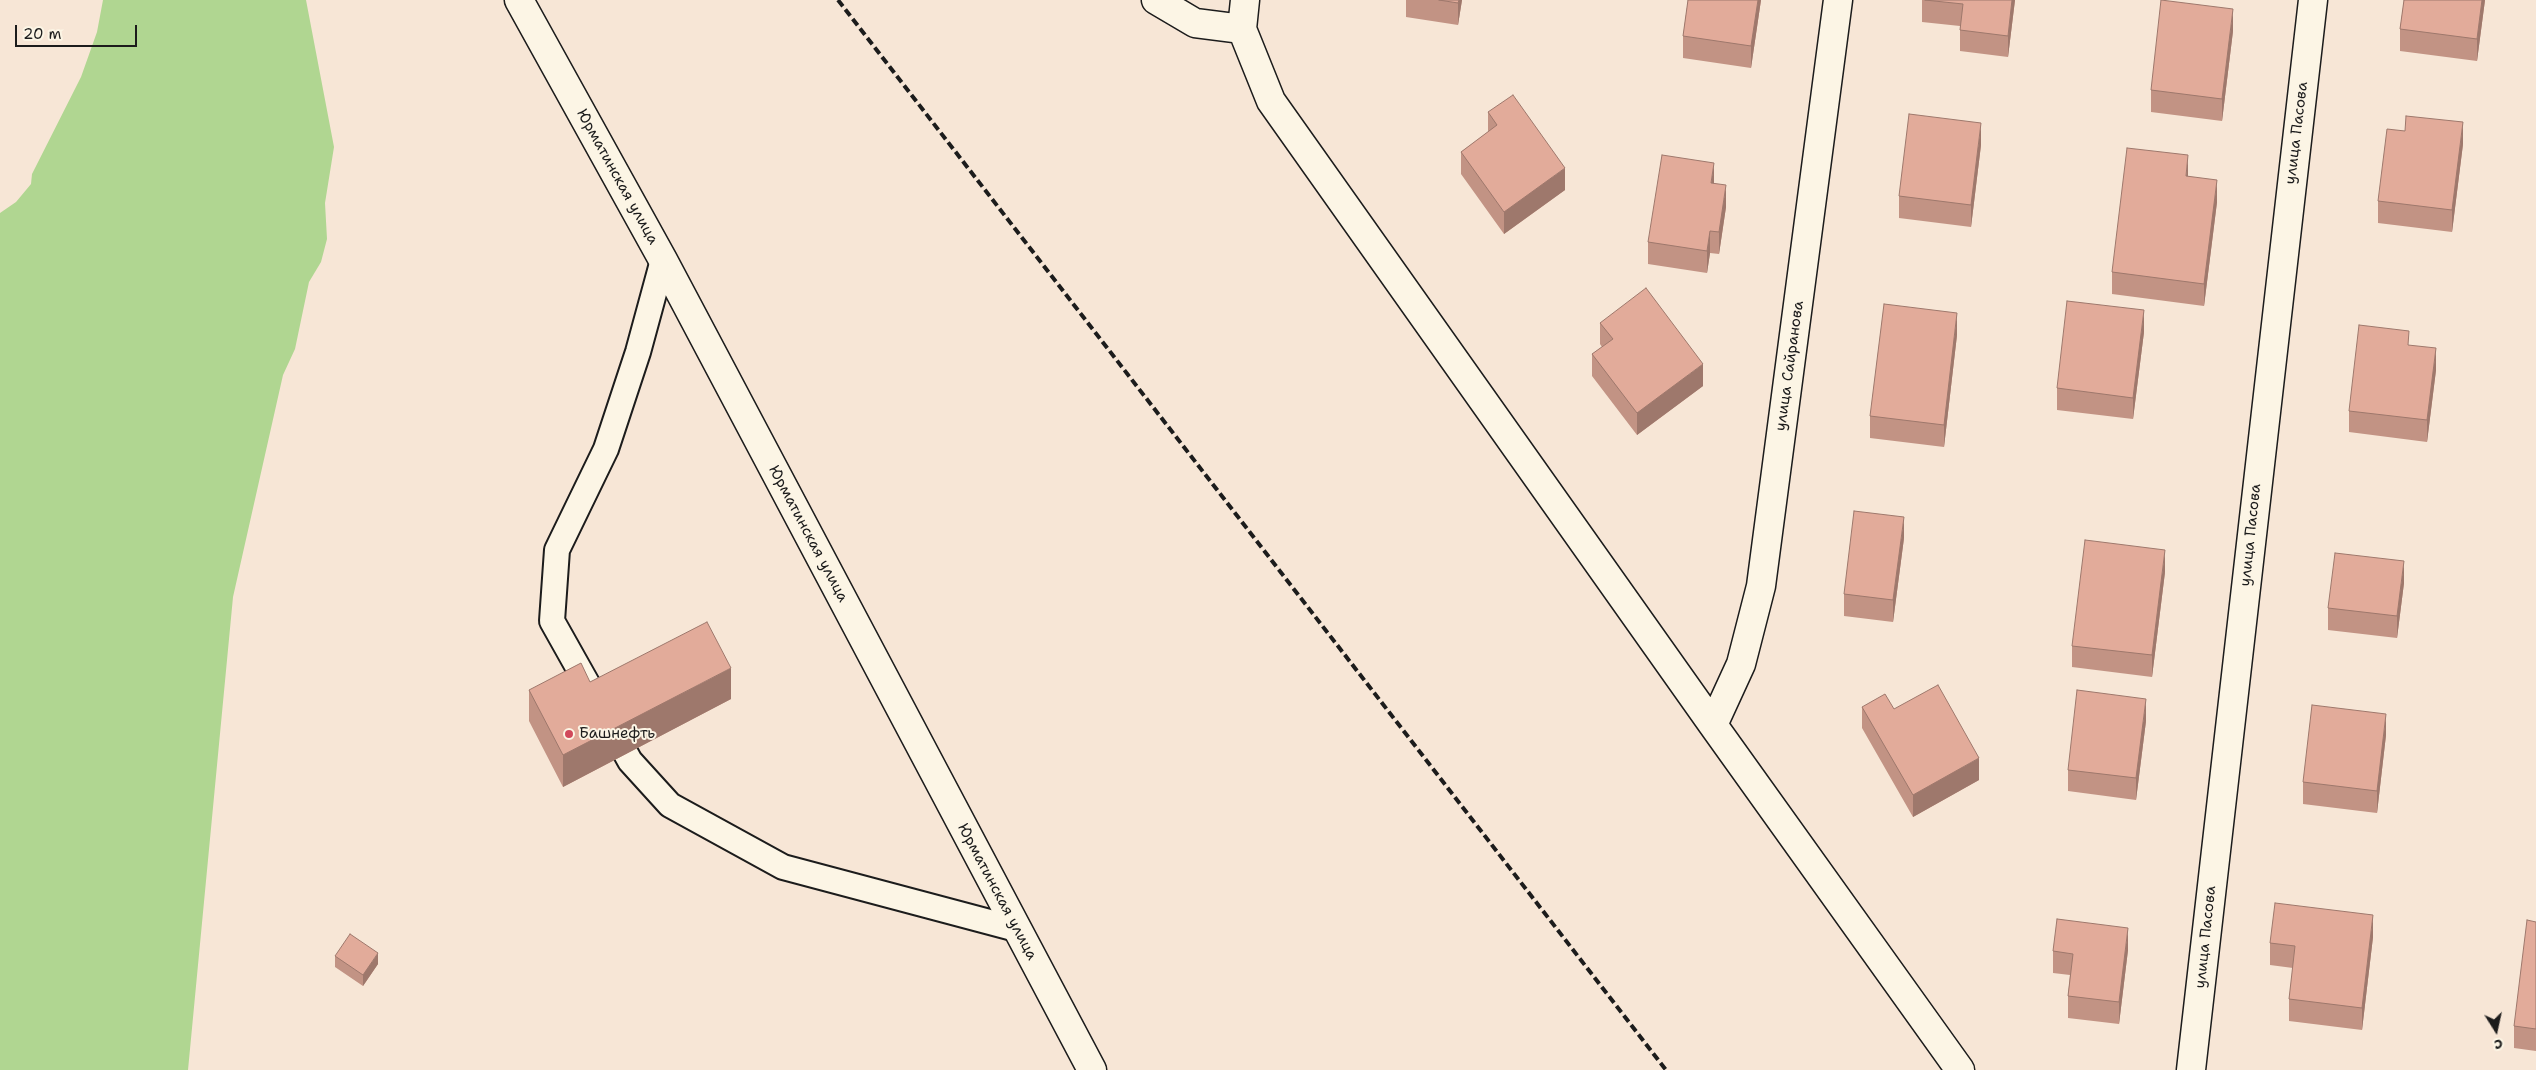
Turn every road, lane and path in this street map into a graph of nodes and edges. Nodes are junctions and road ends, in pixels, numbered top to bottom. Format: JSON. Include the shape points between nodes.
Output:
{"nodes":[{"id":1,"x":519,"y":0,"type":"edge"},
{"id":2,"x":1156,"y":0,"type":"edge"},
{"id":3,"x":1245,"y":0,"type":"edge"},
{"id":4,"x":1838,"y":0,"type":"edge"},
{"id":5,"x":2313,"y":0,"type":"edge"},
{"id":6,"x":1242,"y":29,"type":"junction"},
{"id":7,"x":663,"y":260,"type":"junction"},
{"id":8,"x":1713,"y":725,"type":"junction"},
{"id":9,"x":1016,"y":929,"type":"junction"},
{"id":10,"x":1092,"y":1070,"type":"edge"},
{"id":11,"x":1960,"y":1070,"type":"edge"},
{"id":12,"x":2191,"y":1070,"type":"edge"}],
"edges":[{"from":1,"to":7,"type":"street","name":"Юрматинская улица"},
{"from":2,"to":6,"type":"street","via":[[1195,23]]},
{"from":3,"to":6,"type":"street"},
{"from":4,"to":8,"type":"street","name":"улица Сайранова","via":[[1760,586],[1741,664]]},
{"from":5,"to":12,"type":"street","name":"улица Пасова"},
{"from":6,"to":8,"type":"street","via":[[1271,101]]},
{"from":7,"to":9,"type":"street","name":"Юрматинская улица"},
{"from":7,"to":9,"type":"lane","via":[[638,352],[606,449],[557,550],[552,621],[630,761],[670,805],[783,867]]},
{"from":8,"to":11,"type":"street"},
{"from":9,"to":10,"type":"street","name":"Юрматинская улица"}]}
